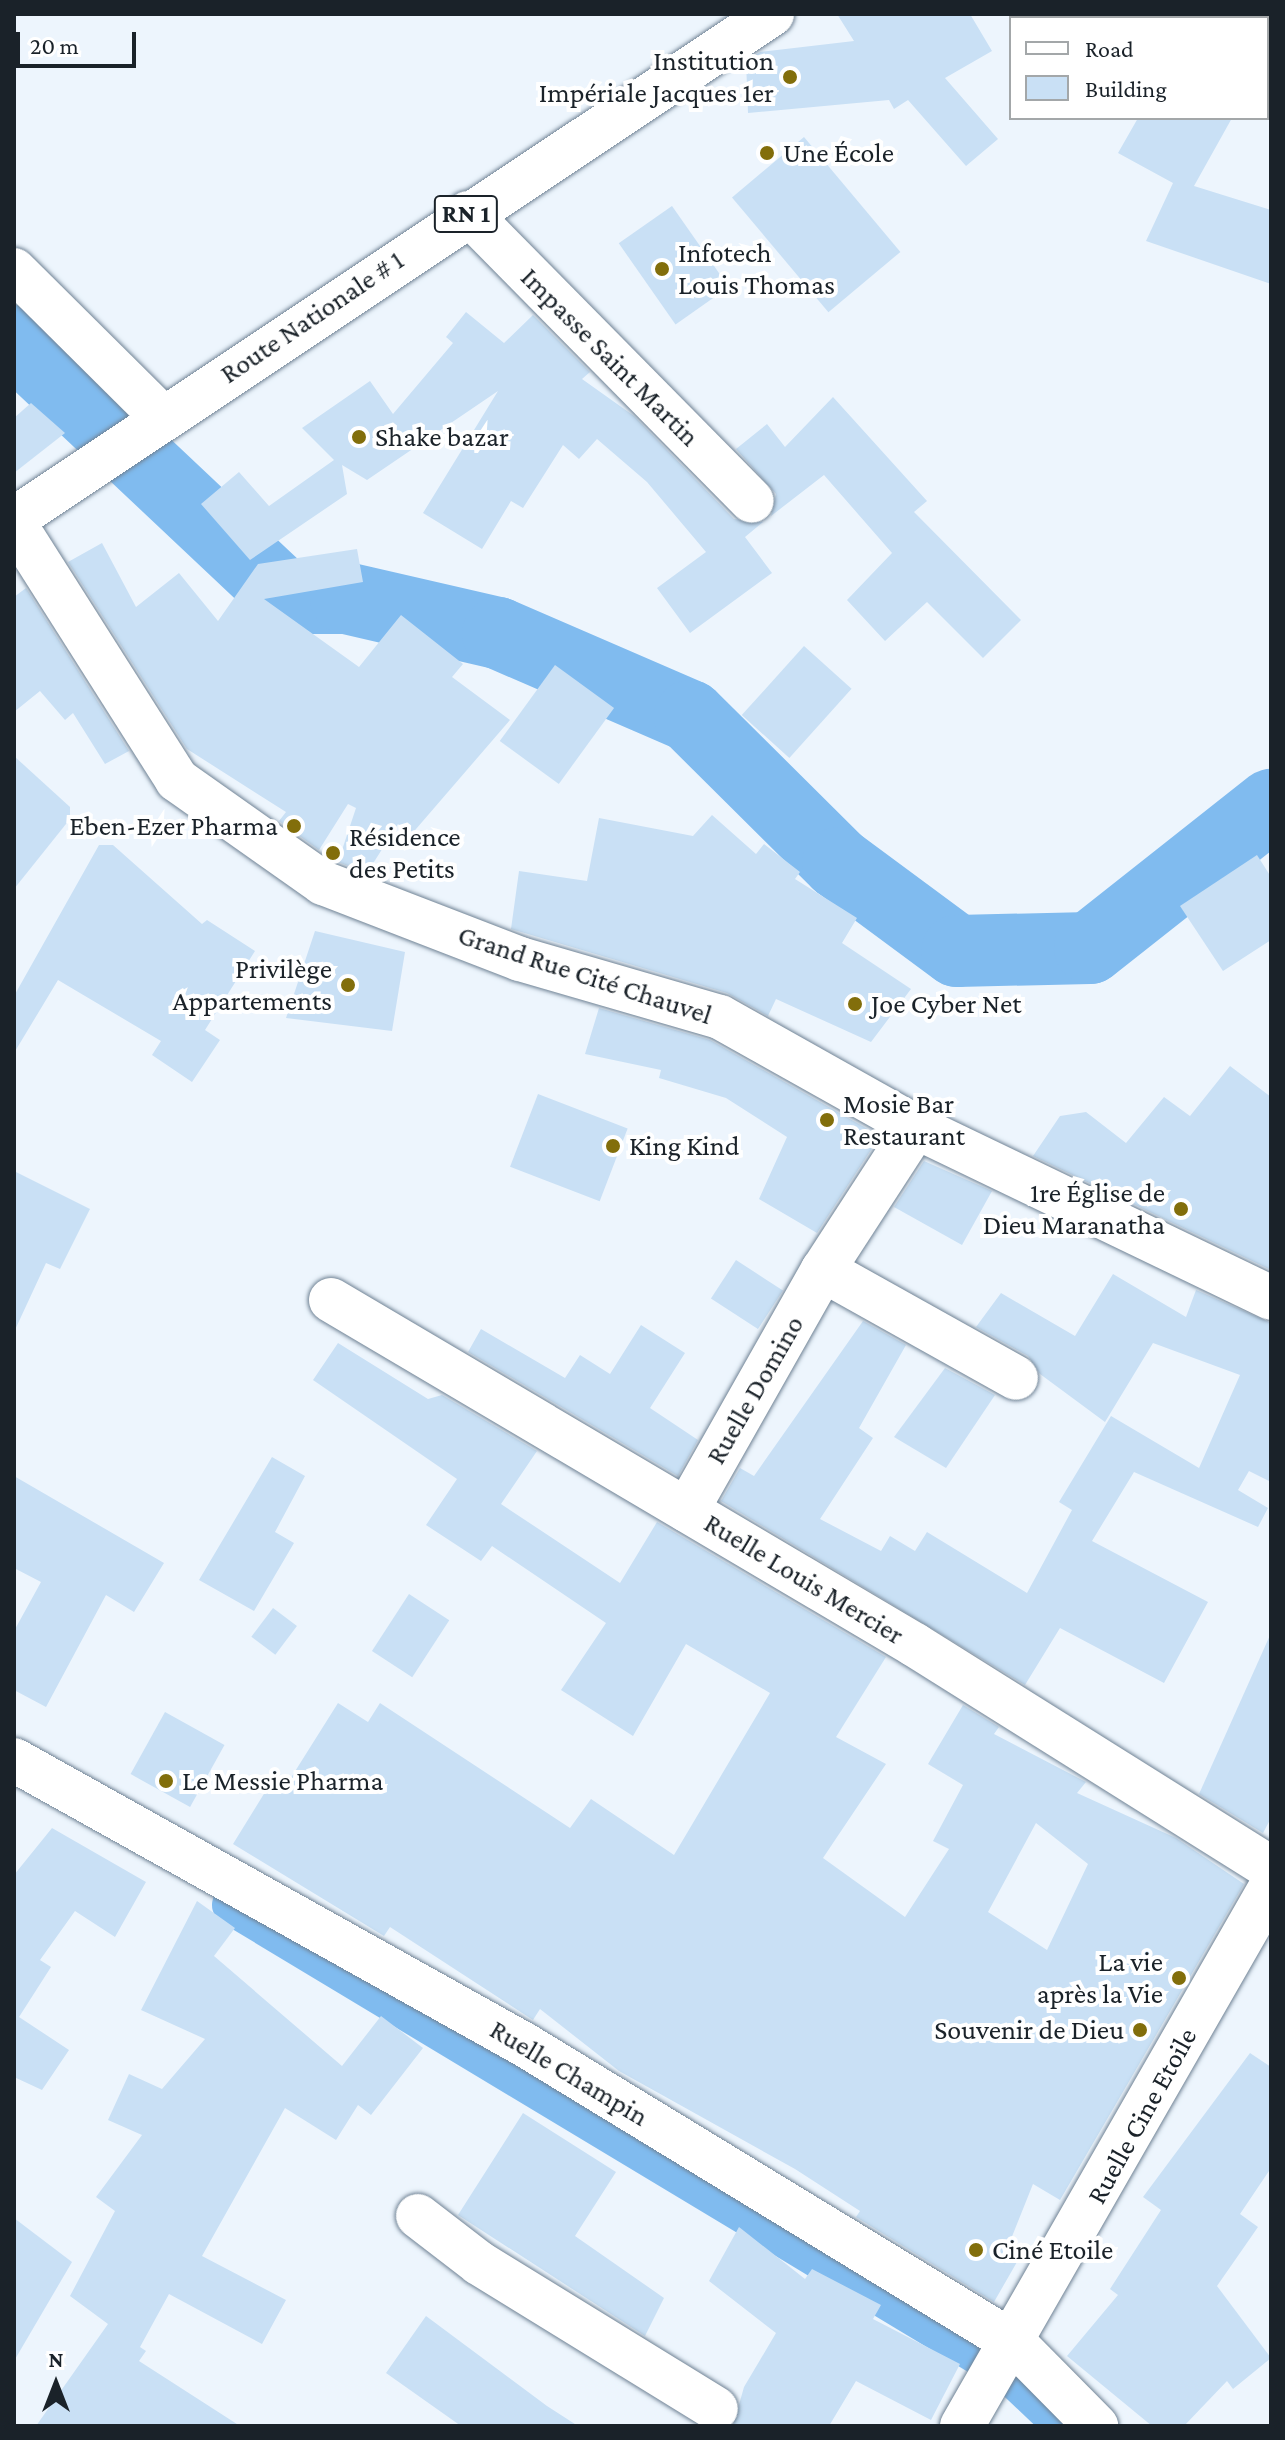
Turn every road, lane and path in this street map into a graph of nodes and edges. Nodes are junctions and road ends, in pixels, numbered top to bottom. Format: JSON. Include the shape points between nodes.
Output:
{"nodes":[{"id":1,"x":772,"y":14,"type":"edge"},
{"id":2,"x":468,"y":213,"type":"junction"},
{"id":3,"x":14,"y":270,"type":"edge"},
{"id":4,"x":162,"y":417,"type":"junction"},
{"id":5,"x":752,"y":501,"type":"dead end"},
{"id":6,"x":14,"y":521,"type":"edge"},
{"id":7,"x":916,"y":1127,"type":"junction"},
{"id":8,"x":823,"y":1270,"type":"junction"},
{"id":9,"x":1271,"y":1298,"type":"edge"},
{"id":10,"x":331,"y":1300,"type":"dead end"},
{"id":11,"x":1016,"y":1378,"type":"dead end"},
{"id":12,"x":687,"y":1510,"type":"junction"},
{"id":13,"x":14,"y":1760,"type":"edge"},
{"id":14,"x":1271,"y":1868,"type":"edge"},
{"id":15,"x":1271,"y":1887,"type":"edge"},
{"id":16,"x":418,"y":2216,"type":"dead end"},
{"id":17,"x":1014,"y":2343,"type":"junction"},
{"id":18,"x":716,"y":2409,"type":"dead end"},
{"id":19,"x":962,"y":2426,"type":"edge"},
{"id":20,"x":1096,"y":2426,"type":"edge"}],
"edges":[{"from":1,"to":2,"type":"street","name":"Route Nationale # 1","number":"RN 1"},
{"from":2,"to":4,"type":"street","name":"Route Nationale # 1","number":"RN 1"},
{"from":2,"to":5,"type":"street","name":"Impasse Saint Martin"},
{"from":3,"to":4,"type":"street"},
{"from":4,"to":6,"type":"street","name":"Route Nationale # 1","number":"RN 1"},
{"from":6,"to":7,"type":"street","name":"Grand Rue Cité Chauvel","via":[[177,780],[323,883],[520,959],[720,1017]]},
{"from":7,"to":8,"type":"street","name":"Ruelle Domino"},
{"from":7,"to":9,"type":"street","name":"Grand Rue Cité Chauvel"},
{"from":8,"to":11,"type":"street"},
{"from":8,"to":12,"type":"street","name":"Ruelle Domino"},
{"from":10,"to":12,"type":"street","name":"Ruelle Louis Mercier"},
{"from":12,"to":14,"type":"street","name":"Ruelle Louis Mercier"},
{"from":13,"to":17,"type":"street","name":"Ruelle Champin","via":[[525,2045]]},
{"from":15,"to":17,"type":"street","name":"Ruelle Cine Etoile"},
{"from":16,"to":18,"type":"street","via":[[479,2263]]},
{"from":17,"to":19,"type":"street","name":"Ruelle Cine Etoile"},
{"from":17,"to":20,"type":"street","name":"Ruelle Champin"}]}
